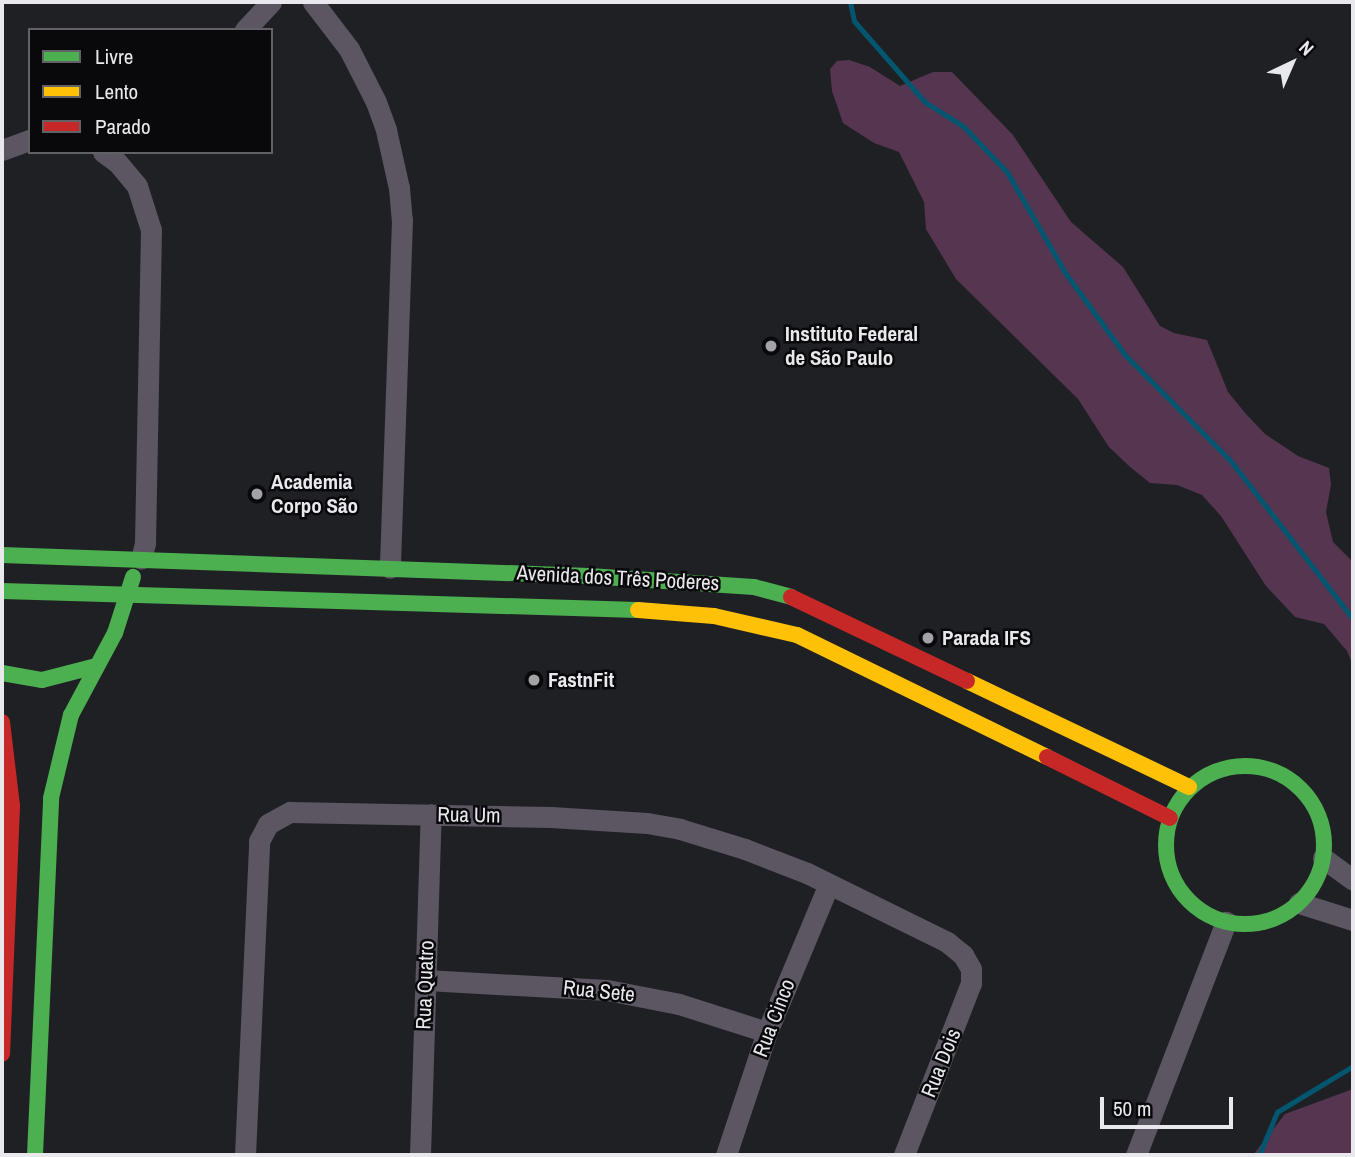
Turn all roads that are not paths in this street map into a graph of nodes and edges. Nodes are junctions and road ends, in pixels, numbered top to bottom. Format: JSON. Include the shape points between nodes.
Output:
{"nodes":[{"id":1,"x":271,"y":2,"type":"edge"},
{"id":2,"x":313,"y":2,"type":"edge"},
{"id":3,"x":246,"y":28,"type":"edge"},
{"id":4,"x":28,"y":141,"type":"edge"},
{"id":5,"x":2,"y":150,"type":"edge"},
{"id":6,"x":116,"y":156,"type":"edge"},
{"id":7,"x":2,"y":555,"type":"edge"},
{"id":8,"x":142,"y":559,"type":"junction"},
{"id":9,"x":390,"y":568,"type":"junction"},
{"id":10,"x":2,"y":591,"type":"edge"},
{"id":11,"x":126,"y":592,"type":"junction"},
{"id":12,"x":96,"y":666,"type":"junction"},
{"id":13,"x":2,"y":673,"type":"edge"},
{"id":14,"x":2,"y":722,"type":"edge"},
{"id":15,"x":1189,"y":788,"type":"junction"},
{"id":16,"x":431,"y":814,"type":"junction"},
{"id":17,"x":1170,"y":818,"type":"junction"},
{"id":18,"x":1323,"y":858,"type":"junction"},
{"id":19,"x":1353,"y":880,"type":"edge"},
{"id":20,"x":830,"y":884,"type":"junction"},
{"id":21,"x":1299,"y":903,"type":"junction"},
{"id":22,"x":1353,"y":920,"type":"edge"},
{"id":23,"x":1226,"y":922,"type":"junction"},
{"id":24,"x":971,"y":970,"type":"joint"},
{"id":25,"x":426,"y":980,"type":"junction"},
{"id":26,"x":767,"y":1032,"type":"junction"},
{"id":27,"x":2,"y":1054,"type":"edge"},
{"id":28,"x":35,"y":1155,"type":"edge"},
{"id":29,"x":245,"y":1155,"type":"edge"},
{"id":30,"x":421,"y":1155,"type":"edge"},
{"id":31,"x":726,"y":1155,"type":"edge"},
{"id":32,"x":904,"y":1155,"type":"edge"},
{"id":33,"x":1136,"y":1155,"type":"edge"}],
"edges":[{"from":1,"to":3,"type":"street"},
{"from":2,"to":9,"type":"street","via":[[349,49],[376,102],[399,188],[402,220]]},
{"from":4,"to":5,"type":"street"},
{"from":6,"to":8,"type":"street","via":[[144,200],[151,230]]},
{"from":7,"to":8,"type":"street","name":"Avenida dos Três Poderes"},
{"from":8,"to":9,"type":"street","name":"Avenida dos Três Poderes"},
{"from":8,"to":11,"type":"street"},
{"from":9,"to":15,"type":"street","name":"Avenida dos Três Poderes","via":[[712,582],[789,596]]},
{"from":10,"to":11,"type":"street","name":"Avenida dos Três Poderes"},
{"from":11,"to":12,"type":"street","via":[[115,633]]},
{"from":11,"to":17,"type":"street","name":"Avenida dos Três Poderes","via":[[666,611],[755,623],[832,650]]},
{"from":12,"to":13,"type":"street","via":[[42,680]]},
{"from":12,"to":28,"type":"street","via":[[71,715],[51,798]]},
{"from":14,"to":27,"type":"street","via":[[12,806]]},
{"from":15,"to":17,"type":"street"},
{"from":15,"to":18,"type":"street","via":[[1210,773],[1233,766],[1258,767],[1282,775],[1301,789],[1316,810],[1323,833]]},
{"from":16,"to":20,"type":"street","name":"Rua Um","via":[[647,823],[745,849]]},
{"from":16,"to":25,"type":"street","name":"Rua Quatro"},
{"from":16,"to":29,"type":"street","name":"Rua Um","via":[[290,812],[276,817],[262,832],[257,854]]},
{"from":17,"to":23,"type":"street","via":[[1165,844],[1170,870],[1182,894],[1202,912]]},
{"from":18,"to":19,"type":"street"},
{"from":18,"to":21,"type":"street","via":[[1315,883]]},
{"from":20,"to":24,"type":"street","name":"Rua Um","via":[[947,942],[963,955]]},
{"from":20,"to":26,"type":"street","name":"Rua Cinco"},
{"from":21,"to":22,"type":"street"},
{"from":21,"to":23,"type":"street","via":[[1277,918],[1252,924]]},
{"from":23,"to":33,"type":"street"},
{"from":24,"to":32,"type":"street","name":"Rua Dois","via":[[964,1008]]},
{"from":25,"to":26,"type":"street","name":"Rua Sete","via":[[607,990],[679,1004]]},
{"from":25,"to":30,"type":"street","name":"Rua Quatro"},
{"from":26,"to":31,"type":"street","name":"Rua Cinco"}]}
